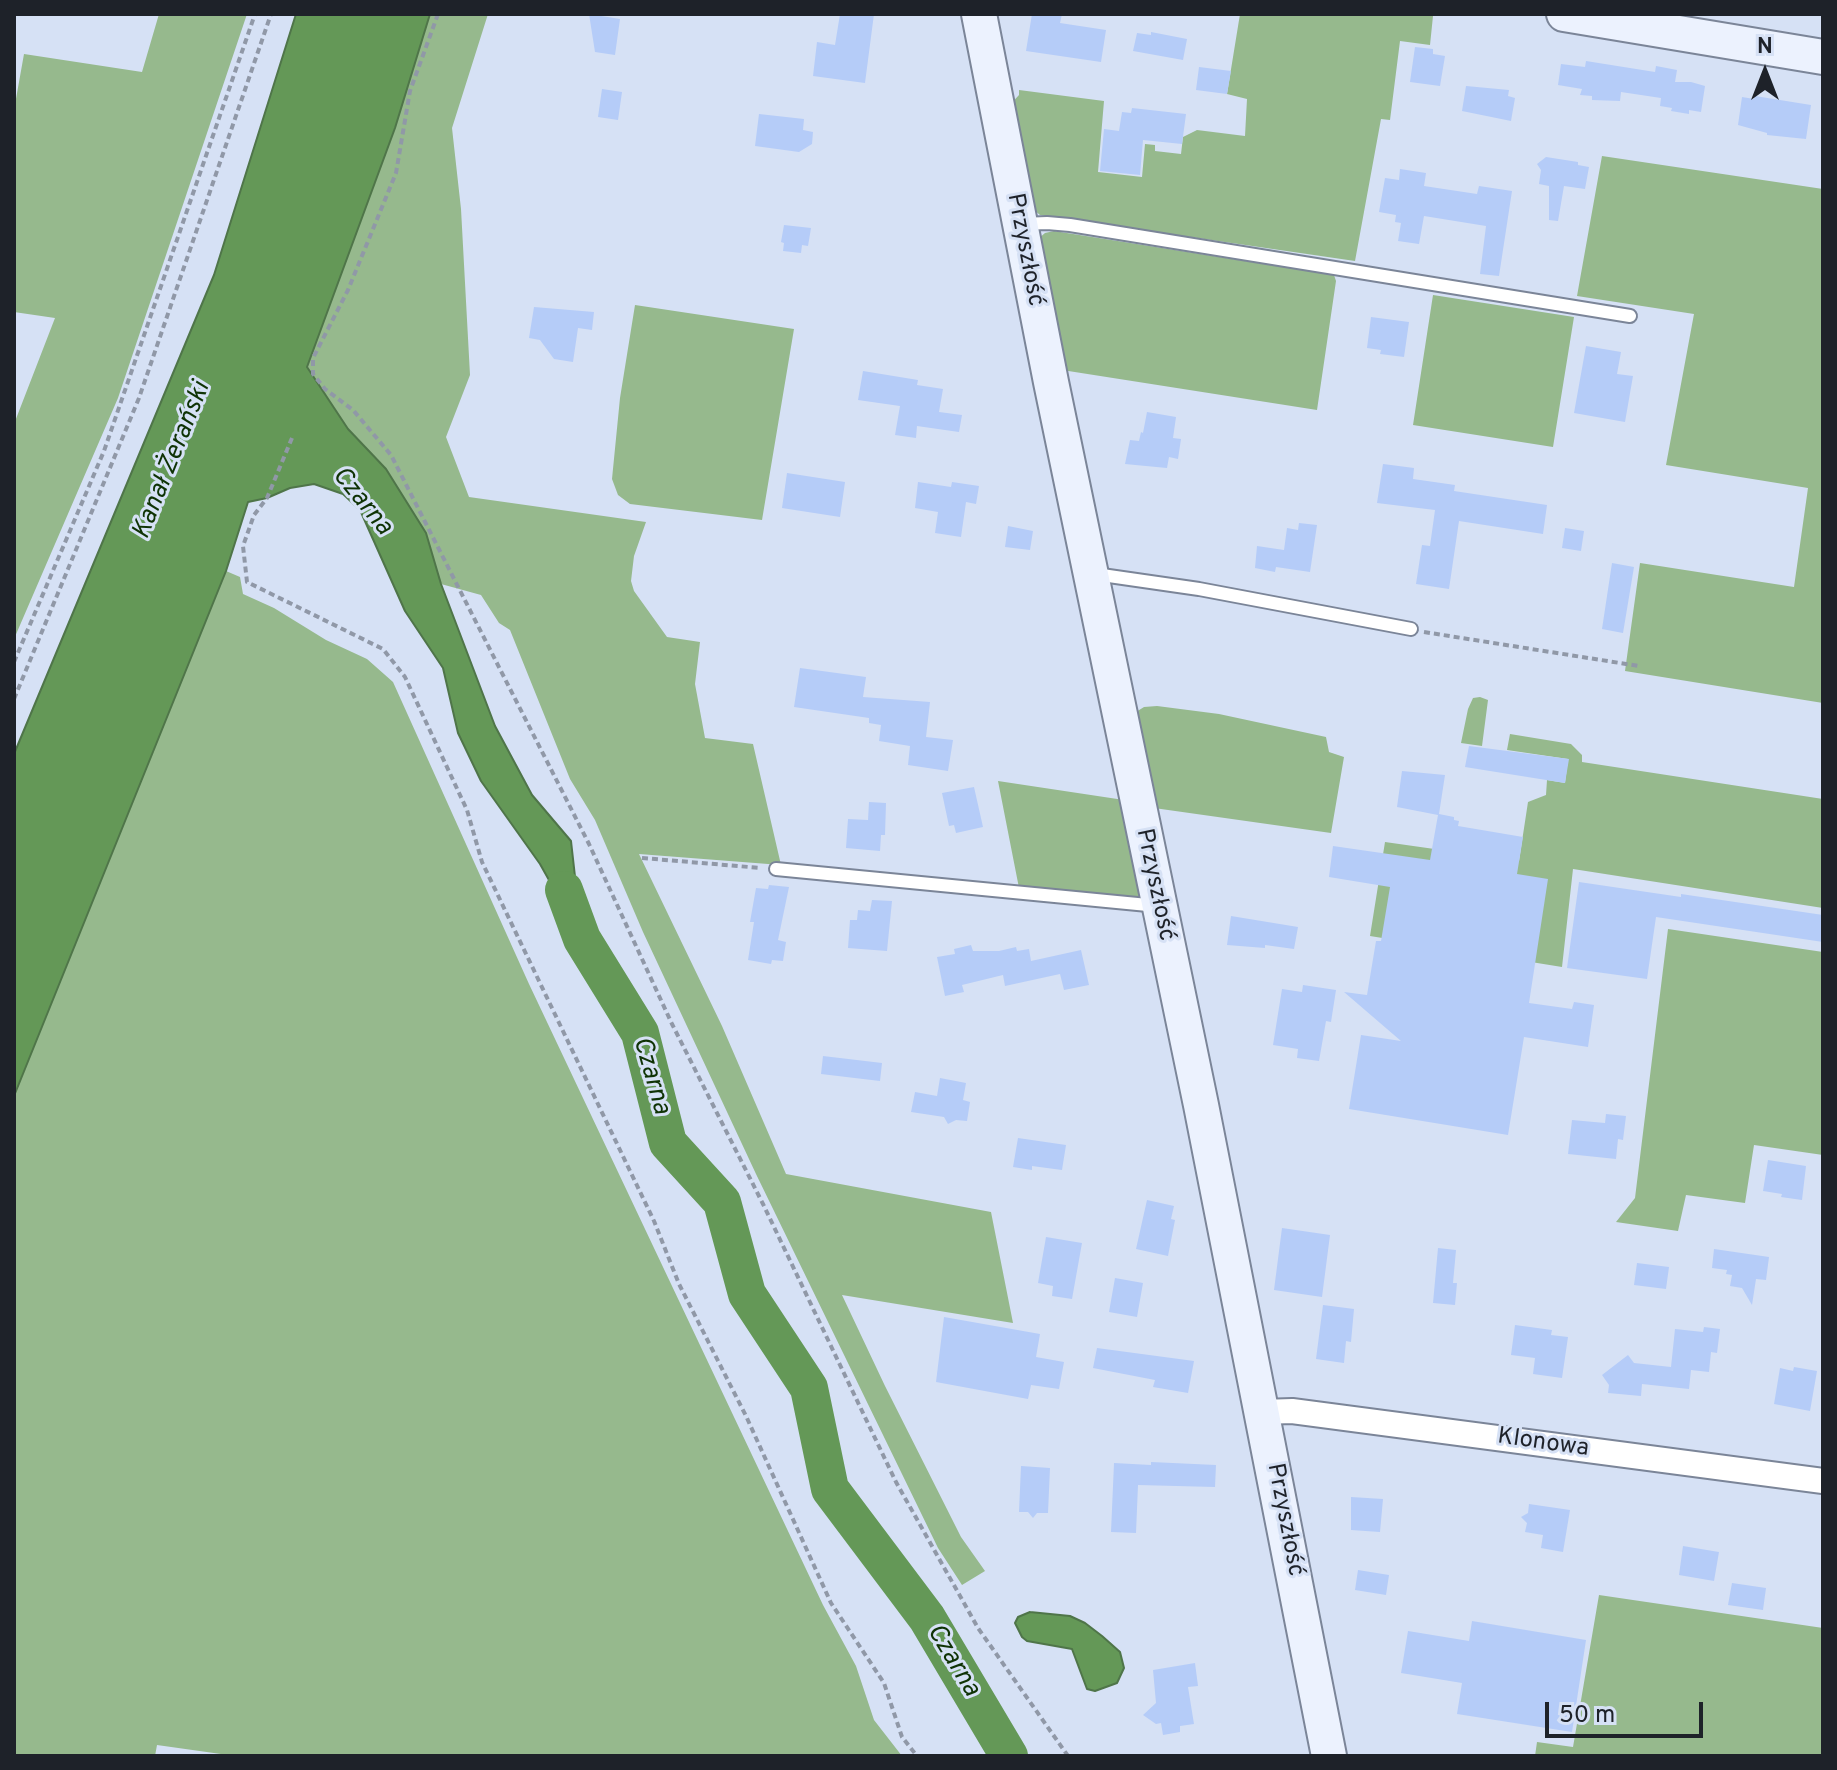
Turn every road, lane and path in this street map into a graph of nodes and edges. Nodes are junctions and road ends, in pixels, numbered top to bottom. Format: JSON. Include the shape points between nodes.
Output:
{"nodes":[{"id":1,"x":255,"y":14,"type":"edge"},
{"id":2,"x":271,"y":14,"type":"edge"},
{"id":3,"x":438,"y":14,"type":"edge"},
{"id":4,"x":979,"y":14,"type":"edge"},
{"id":5,"x":1564,"y":14,"type":"edge"},
{"id":6,"x":1823,"y":57,"type":"edge"},
{"id":7,"x":1019,"y":225,"type":"junction"},
{"id":8,"x":1630,"y":316,"type":"dead end"},
{"id":9,"x":292,"y":438,"type":"dead end"},
{"id":10,"x":1092,"y":574,"type":"junction"},
{"id":11,"x":1411,"y":629,"type":"joint"},
{"id":12,"x":14,"y":662,"type":"edge"},
{"id":13,"x":1639,"y":666,"type":"dead end"},
{"id":14,"x":14,"y":699,"type":"edge"},
{"id":15,"x":642,"y":858,"type":"dead end"},
{"id":16,"x":776,"y":869,"type":"joint"},
{"id":17,"x":1158,"y":906,"type":"junction"},
{"id":18,"x":1262,"y":1412,"type":"junction"},
{"id":19,"x":1823,"y":1481,"type":"edge"},
{"id":20,"x":917,"y":1756,"type":"edge"},
{"id":21,"x":1068,"y":1756,"type":"edge"},
{"id":22,"x":1329,"y":1756,"type":"edge"}],
"edges":[{"from":1,"to":12,"type":"path","via":[[104,451]]},
{"from":2,"to":14,"type":"path","via":[[139,398]]},
{"from":3,"to":21,"type":"path","via":[[410,91],[396,173],[348,290],[313,358],[313,374],[391,455],[589,844],[896,1482],[978,1628]]},
{"from":4,"to":7,"type":"street","name":"Przyszłość"},
{"from":5,"to":6,"type":"street"},
{"from":7,"to":8,"type":"lane","via":[[1070,225]]},
{"from":7,"to":10,"type":"street","name":"Przyszłość"},
{"from":9,"to":20,"type":"path","via":[[243,546],[247,582],[383,649],[405,677],[467,810],[482,862],[679,1284],[831,1603],[884,1683],[902,1737]]},
{"from":10,"to":11,"type":"lane"},
{"from":10,"to":17,"type":"street","name":"Przyszłość"},
{"from":11,"to":13,"type":"path"},
{"from":15,"to":16,"type":"path"},
{"from":16,"to":17,"type":"lane"},
{"from":17,"to":18,"type":"street","name":"Przyszłość"},
{"from":18,"to":19,"type":"street","name":"Klonowa","via":[[1292,1411]]},
{"from":18,"to":22,"type":"street","name":"Przyszłość"}]}
